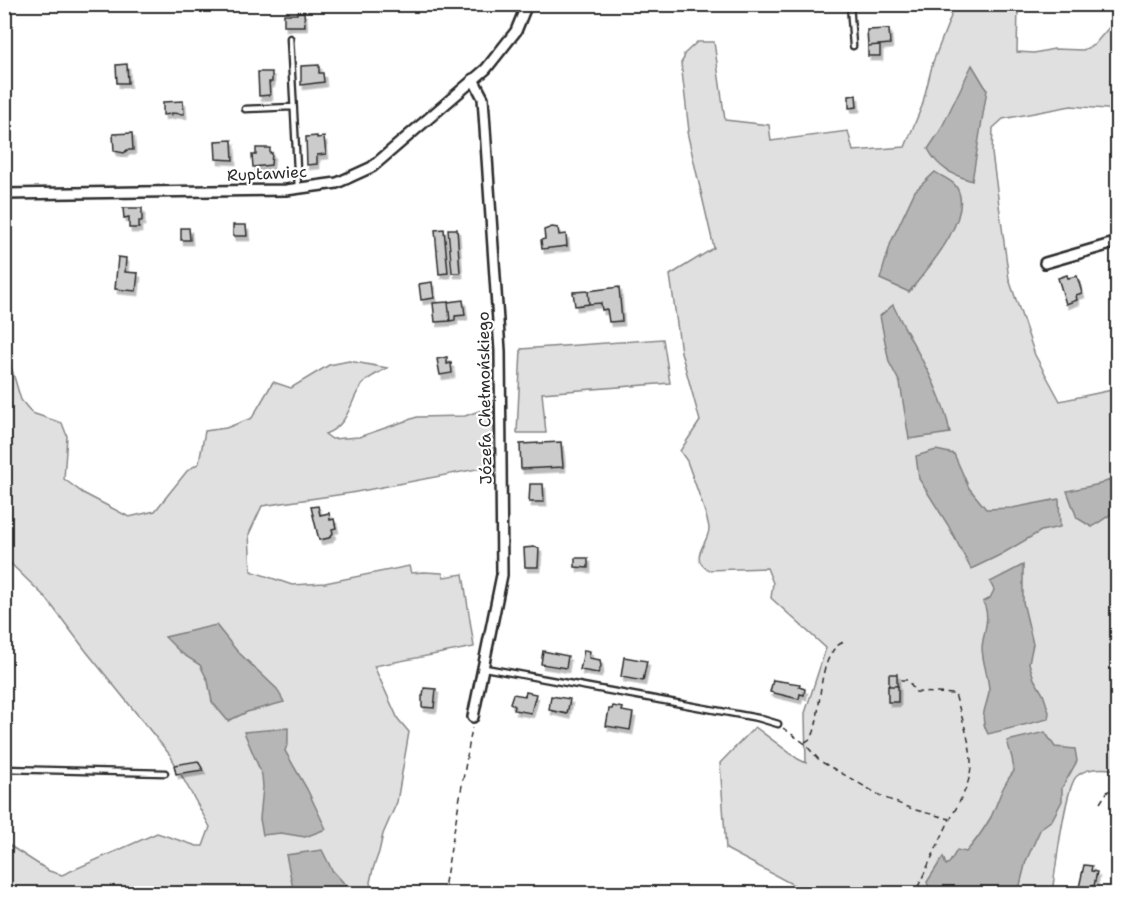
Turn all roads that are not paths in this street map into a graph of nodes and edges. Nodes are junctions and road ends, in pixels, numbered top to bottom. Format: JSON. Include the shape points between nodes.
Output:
{"nodes":[{"id":1,"x":527,"y":4,"type":"edge"},
{"id":2,"x":850,"y":4,"type":"edge"},
{"id":3,"x":290,"y":38,"type":"dead end"},
{"id":4,"x":853,"y":46,"type":"dead end"},
{"id":5,"x":473,"y":79,"type":"junction"},
{"id":6,"x":292,"y":107,"type":"junction"},
{"id":7,"x":244,"y":109,"type":"dead end"},
{"id":8,"x":298,"y":188,"type":"junction"},
{"id":9,"x":4,"y":194,"type":"edge"},
{"id":10,"x":1118,"y":242,"type":"edge"},
{"id":11,"x":1045,"y":263,"type":"dead end"},
{"id":12,"x":485,"y":668,"type":"junction"},
{"id":13,"x":473,"y":716,"type":"road end"},
{"id":14,"x":778,"y":724,"type":"road end"},
{"id":15,"x":4,"y":769,"type":"edge"},
{"id":16,"x":165,"y":773,"type":"dead end"}],
"edges":[{"from":1,"to":5,"type":"street","name":"Ruptawiec","via":[[516,31],[486,69]]},
{"from":2,"to":4,"type":"lane"},
{"from":3,"to":6,"type":"lane"},
{"from":5,"to":8,"type":"street","name":"Ruptawiec","via":[[372,167],[337,183]]},
{"from":5,"to":12,"type":"street","name":"Józefa Chełmońskiego","via":[[483,98],[501,351],[502,576]]},
{"from":6,"to":7,"type":"lane"},
{"from":6,"to":8,"type":"lane"},
{"from":8,"to":9,"type":"street","name":"Ruptawiec"},
{"from":10,"to":11,"type":"street"},
{"from":12,"to":13,"type":"street","name":"Józefa Chełmońskiego"},
{"from":12,"to":14,"type":"lane"},
{"from":15,"to":16,"type":"lane"}]}
